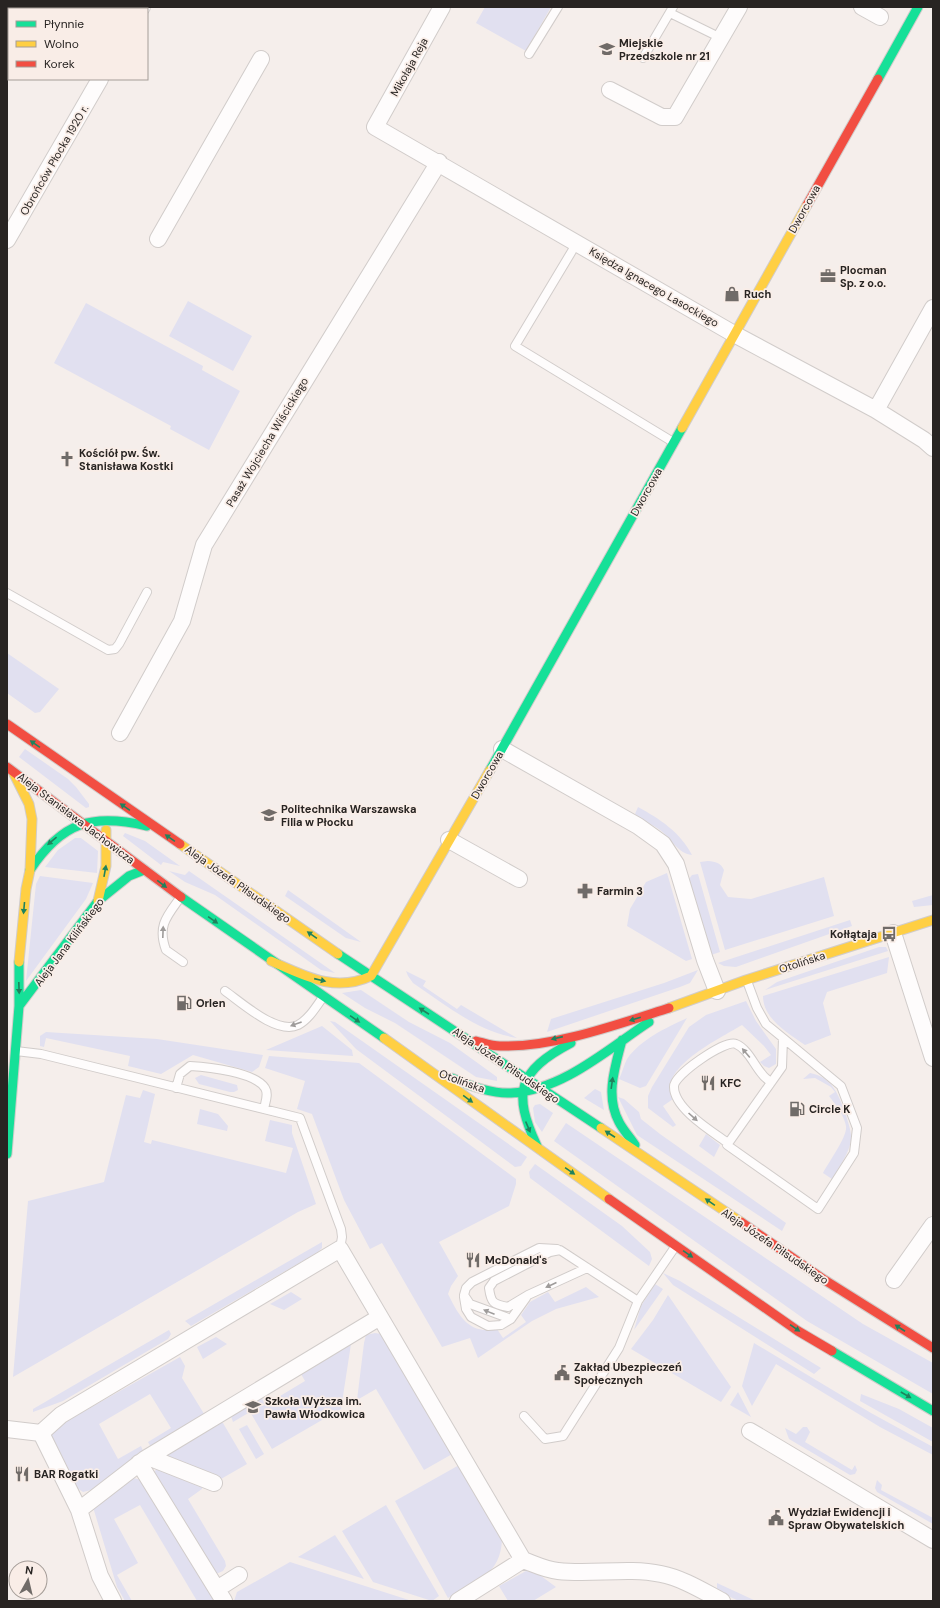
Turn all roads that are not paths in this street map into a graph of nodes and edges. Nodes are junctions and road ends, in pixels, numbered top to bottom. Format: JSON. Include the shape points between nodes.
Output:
{"nodes":[{"id":1,"x":442,"y":7,"type":"edge"},
{"id":2,"x":558,"y":7,"type":"edge"},
{"id":3,"x":739,"y":7,"type":"edge"},
{"id":4,"x":862,"y":7,"type":"edge"},
{"id":5,"x":918,"y":7,"type":"edge"},
{"id":6,"x":671,"y":10,"type":"edge"},
{"id":7,"x":880,"y":17,"type":"dead end"},
{"id":8,"x":721,"y":38,"type":"junction"},
{"id":9,"x":529,"y":54,"type":"dead end"},
{"id":10,"x":643,"y":58,"type":"dead end"},
{"id":11,"x":261,"y":59,"type":"dead end"},
{"id":12,"x":99,"y":80,"type":"edge"},
{"id":13,"x":610,"y":90,"type":"dead end"},
{"id":14,"x":375,"y":127,"type":"joint"},
{"id":15,"x":439,"y":162,"type":"junction"},
{"id":16,"x":158,"y":239,"type":"dead end"},
{"id":17,"x":7,"y":240,"type":"edge"},
{"id":18,"x":576,"y":242,"type":"junction"},
{"id":19,"x":932,"y":310,"type":"edge"},
{"id":20,"x":734,"y":334,"type":"junction"},
{"id":21,"x":876,"y":410,"type":"junction"},
{"id":22,"x":674,"y":443,"type":"junction"},
{"id":23,"x":933,"y":448,"type":"edge"},
{"id":24,"x":147,"y":592,"type":"dead end"},
{"id":25,"x":7,"y":593,"type":"edge"},
{"id":26,"x":7,"y":724,"type":"edge"},
{"id":27,"x":120,"y":733,"type":"dead end"},
{"id":28,"x":502,"y":749,"type":"junction"},
{"id":29,"x":9,"y":769,"type":"edge"},
{"id":30,"x":83,"y":777,"type":"junction"},
{"id":31,"x":94,"y":795,"type":"dead end"},
{"id":32,"x":105,"y":816,"type":"junction"},
{"id":33,"x":83,"y":822,"type":"junction"},
{"id":34,"x":157,"y":829,"type":"junction"},
{"id":35,"x":450,"y":840,"type":"junction"},
{"id":36,"x":107,"y":841,"type":"junction"},
{"id":37,"x":30,"y":870,"type":"junction"},
{"id":38,"x":144,"y":870,"type":"junction"},
{"id":39,"x":519,"y":879,"type":"dead end"},
{"id":40,"x":181,"y":897,"type":"junction"},
{"id":41,"x":98,"y":901,"type":"junction"},
{"id":42,"x":933,"y":920,"type":"edge"},
{"id":43,"x":893,"y":933,"type":"junction"},
{"id":44,"x":270,"y":961,"type":"junction"},
{"id":45,"x":183,"y":962,"type":"dead end"},
{"id":46,"x":371,"y":976,"type":"junction"},
{"id":47,"x":746,"y":980,"type":"junction"},
{"id":48,"x":225,"y":991,"type":"dead end"},
{"id":49,"x":717,"y":991,"type":"junction"},
{"id":50,"x":323,"y":997,"type":"junction"},
{"id":51,"x":13,"y":1005,"type":"edge"},
{"id":52,"x":672,"y":1007,"type":"junction"},
{"id":53,"x":596,"y":1031,"type":"junction"},
{"id":54,"x":456,"y":1032,"type":"junction"},
{"id":55,"x":783,"y":1038,"type":"junction"},
{"id":56,"x":622,"y":1040,"type":"junction"},
{"id":57,"x":16,"y":1050,"type":"junction"},
{"id":58,"x":933,"y":1058,"type":"edge"},
{"id":59,"x":425,"y":1067,"type":"junction"},
{"id":60,"x":526,"y":1078,"type":"junction"},
{"id":61,"x":772,"y":1082,"type":"junction"},
{"id":62,"x":539,"y":1087,"type":"junction"},
{"id":63,"x":176,"y":1088,"type":"junction"},
{"id":64,"x":524,"y":1091,"type":"junction"},
{"id":65,"x":264,"y":1109,"type":"junction"},
{"id":66,"x":728,"y":1143,"type":"junction"},
{"id":67,"x":538,"y":1149,"type":"junction"},
{"id":68,"x":7,"y":1154,"type":"edge"},
{"id":69,"x":643,"y":1155,"type":"junction"},
{"id":70,"x":933,"y":1225,"type":"edge"},
{"id":71,"x":675,"y":1246,"type":"junction"},
{"id":72,"x":340,"y":1249,"type":"junction"},
{"id":73,"x":560,"y":1250,"type":"junction"},
{"id":74,"x":587,"y":1268,"type":"junction"},
{"id":75,"x":894,"y":1280,"type":"dead end"},
{"id":76,"x":464,"y":1295,"type":"junction"},
{"id":77,"x":528,"y":1296,"type":"junction"},
{"id":78,"x":638,"y":1301,"type":"junction"},
{"id":79,"x":380,"y":1317,"type":"junction"},
{"id":80,"x":512,"y":1319,"type":"junction"},
{"id":81,"x":933,"y":1348,"type":"edge"},
{"id":82,"x":933,"y":1411,"type":"edge"},
{"id":83,"x":524,"y":1416,"type":"dead end"},
{"id":84,"x":7,"y":1429,"type":"edge"},
{"id":85,"x":750,"y":1431,"type":"dead end"},
{"id":86,"x":41,"y":1433,"type":"junction"},
{"id":87,"x":144,"y":1460,"type":"junction"},
{"id":88,"x":214,"y":1483,"type":"dead end"},
{"id":89,"x":79,"y":1510,"type":"junction"},
{"id":90,"x":933,"y":1540,"type":"edge"},
{"id":91,"x":523,"y":1560,"type":"junction"},
{"id":92,"x":239,"y":1575,"type":"dead end"},
{"id":93,"x":220,"y":1595,"type":"edge"},
{"id":94,"x":113,"y":1601,"type":"edge"},
{"id":95,"x":458,"y":1601,"type":"edge"},
{"id":96,"x":722,"y":1601,"type":"edge"}],
"edges":[{"from":1,"to":14,"type":"street","name":"Mikołaja Reja"},
{"from":2,"to":9,"type":"lane"},
{"from":3,"to":8,"type":"street"},
{"from":4,"to":7,"type":"street"},
{"from":5,"to":20,"type":"main road","name":"Dworcowa"},
{"from":6,"to":8,"type":"lane"},
{"from":6,"to":10,"type":"lane"},
{"from":8,"to":13,"type":"street","via":[[675,117],[662,117]]},
{"from":11,"to":16,"type":"street"},
{"from":12,"to":17,"type":"street","name":"Obrońców Płocka 1920 r."},
{"from":14,"to":15,"type":"street","name":"Księdza Ignacego Lasockiego"},
{"from":15,"to":18,"type":"street","name":"Księdza Ignacego Lasockiego"},
{"from":15,"to":27,"type":"street","name":"Pasaż Wojciecha Wiścickiego","via":[[204,545],[182,621]]},
{"from":18,"to":20,"type":"street","name":"Księdza Ignacego Lasockiego"},
{"from":18,"to":22,"type":"lane","via":[[515,346]]},
{"from":19,"to":21,"type":"street"},
{"from":20,"to":21,"type":"street","name":"Księdza Ignacego Lasockiego"},
{"from":20,"to":22,"type":"main road","name":"Dworcowa"},
{"from":21,"to":23,"type":"street","name":"Księdza Ignacego Lasockiego"},
{"from":22,"to":28,"type":"main road","name":"Dworcowa"},
{"from":24,"to":25,"type":"lane","via":[[119,644],[115,649],[108,650]]},
{"from":30,"to":26,"type":"main road","one_way":true},
{"from":28,"to":35,"type":"main road","name":"Dworcowa"},
{"from":28,"to":49,"type":"street","via":[[638,826],[663,844],[676,864]]},
{"from":29,"to":33,"type":"main road","name":"Aleja Stanisława Jachowicza"},
{"from":29,"to":37,"type":"main road","via":[[26,796],[31,811]]},
{"from":30,"to":31,"type":"main road"},
{"from":34,"to":30,"type":"main road","name":"Aleja Józefa Piłsudskiego","one_way":true},
{"from":32,"to":33,"type":"main road"},
{"from":32,"to":34,"type":"main road"},
{"from":32,"to":36,"type":"main road"},
{"from":33,"to":36,"type":"main road","name":"Aleja Stanisława Jachowicza"},
{"from":33,"to":37,"type":"main road","one_way":true,"via":[[52,841],[41,852]]},
{"from":46,"to":34,"type":"main road","name":"Aleja Józefa Piłsudskiego","one_way":true},
{"from":35,"to":39,"type":"street"},
{"from":35,"to":46,"type":"main road","name":"Dworcowa"},
{"from":36,"to":38,"type":"main road","name":"Aleja Stanisława Jachowicza"},
{"from":41,"to":36,"type":"main road","one_way":true,"via":[[106,866]]},
{"from":37,"to":51,"type":"main road","name":"Aleja Jana Kilińskiego","one_way":true},
{"from":38,"to":40,"type":"main road","one_way":true},
{"from":38,"to":41,"type":"main road","name":"Aleja Jana Kilińskiego","via":[[129,876]]},
{"from":40,"to":44,"type":"main road","one_way":true},
{"from":45,"to":40,"type":"lane","one_way":true,"via":[[166,950],[162,932],[163,923]]},
{"from":41,"to":51,"type":"main road","name":"Aleja Jana Kilińskiego"},
{"from":42,"to":43,"type":"main road","name":"Otolińska"},
{"from":43,"to":47,"type":"main road","name":"Otolińska"},
{"from":43,"to":58,"type":"street"},
{"from":44,"to":46,"type":"main road","one_way":true,"via":[[314,979],[336,984],[360,982]]},
{"from":44,"to":50,"type":"main road"},
{"from":54,"to":46,"type":"main road","name":"Aleja Józefa Piłsudskiego","one_way":true},
{"from":47,"to":49,"type":"main road","name":"Otolińska"},
{"from":47,"to":55,"type":"lane","via":[[766,1024]]},
{"from":50,"to":48,"type":"lane","one_way":true,"via":[[304,1020],[297,1025],[284,1027],[273,1024]]},
{"from":49,"to":52,"type":"main road","name":"Otolińska"},
{"from":50,"to":59,"type":"main road","one_way":true},
{"from":51,"to":57,"type":"main road","name":"Aleja Jana Kilińskiego"},
{"from":52,"to":53,"type":"main road","name":"Otolińska","one_way":true},
{"from":52,"to":56,"type":"main road","name":"Otolińska"},
{"from":53,"to":54,"type":"main road","name":"Otolińska","one_way":true,"via":[[512,1046],[477,1041]]},
{"from":53,"to":60,"type":"main road","name":"Otolińska","via":[[547,1055]]},
{"from":54,"to":60,"type":"main road","name":"Aleja Józefa Piłsudskiego"},
{"from":55,"to":61,"type":"lane","via":[[782,1067]]},
{"from":55,"to":66,"type":"lane","via":[[841,1086],[857,1128],[854,1153],[818,1209],[726,1145]]},
{"from":56,"to":62,"type":"main road","name":"Otolińska","via":[[573,1072]]},
{"from":69,"to":56,"type":"main road","one_way":true,"via":[[618,1120],[612,1102],[611,1083]]},
{"from":57,"to":63,"type":"lane"},
{"from":57,"to":68,"type":"main road","name":"Aleja Jana Kilińskiego"},
{"from":59,"to":64,"type":"main road","name":"Otolińska","via":[[490,1091]]},
{"from":59,"to":67,"type":"main road","one_way":true},
{"from":60,"to":62,"type":"main road","name":"Aleja Józefa Piłsudskiego"},
{"from":60,"to":64,"type":"main road","name":"Otolińska"},
{"from":61,"to":66,"type":"lane"},
{"from":61,"to":66,"type":"lane","one_way":true,"via":[[762,1075],[741,1047],[733,1043],[724,1045],[676,1079],[674,1091],[688,1114]]},
{"from":62,"to":64,"type":"main road","name":"Otolińska"},
{"from":69,"to":62,"type":"main road","name":"Aleja Józefa Piłsudskiego","one_way":true},
{"from":63,"to":65,"type":"lane"},
{"from":63,"to":65,"type":"lane","via":[[180,1074],[190,1066],[222,1070],[247,1076],[266,1088]]},
{"from":64,"to":67,"type":"main road","name":"Otolińska","one_way":true,"via":[[524,1119]]},
{"from":65,"to":72,"type":"lane","via":[[300,1118],[341,1229]]},
{"from":67,"to":71,"type":"main road","one_way":true},
{"from":81,"to":69,"type":"main road","name":"Aleja Józefa Piłsudskiego","one_way":true,"via":[[823,1279]]},
{"from":70,"to":75,"type":"street"},
{"from":71,"to":78,"type":"lane"},
{"from":71,"to":82,"type":"main road","one_way":true,"via":[[798,1331]]},
{"from":72,"to":79,"type":"street"},
{"from":72,"to":86,"type":"street","via":[[61,1415]]},
{"from":73,"to":74,"type":"lane"},
{"from":73,"to":76,"type":"lane","via":[[551,1247],[539,1248],[472,1282]]},
{"from":73,"to":77,"type":"lane","via":[[550,1252],[494,1281],[489,1288],[490,1299],[496,1304],[508,1307]]},
{"from":74,"to":77,"type":"lane","one_way":true},
{"from":74,"to":78,"type":"lane"},
{"from":80,"to":76,"type":"lane","one_way":true,"via":[[470,1304]]},
{"from":76,"to":80,"type":"lane","via":[[466,1310],[471,1317],[488,1326],[501,1325]]},
{"from":77,"to":80,"type":"lane"},
{"from":78,"to":83,"type":"lane","via":[[619,1348],[563,1436],[545,1439]]},
{"from":79,"to":87,"type":"street"},
{"from":79,"to":91,"type":"street"},
{"from":84,"to":86,"type":"street"},
{"from":85,"to":90,"type":"street"},
{"from":86,"to":89,"type":"street"},
{"from":87,"to":88,"type":"street"},
{"from":87,"to":89,"type":"street"},
{"from":87,"to":93,"type":"street"},
{"from":89,"to":94,"type":"street","via":[[100,1576]]},
{"from":91,"to":95,"type":"street"},
{"from":91,"to":96,"type":"street","via":[[556,1571],[585,1573],[626,1570],[661,1574],[690,1584]]},
{"from":92,"to":93,"type":"street"}]}
